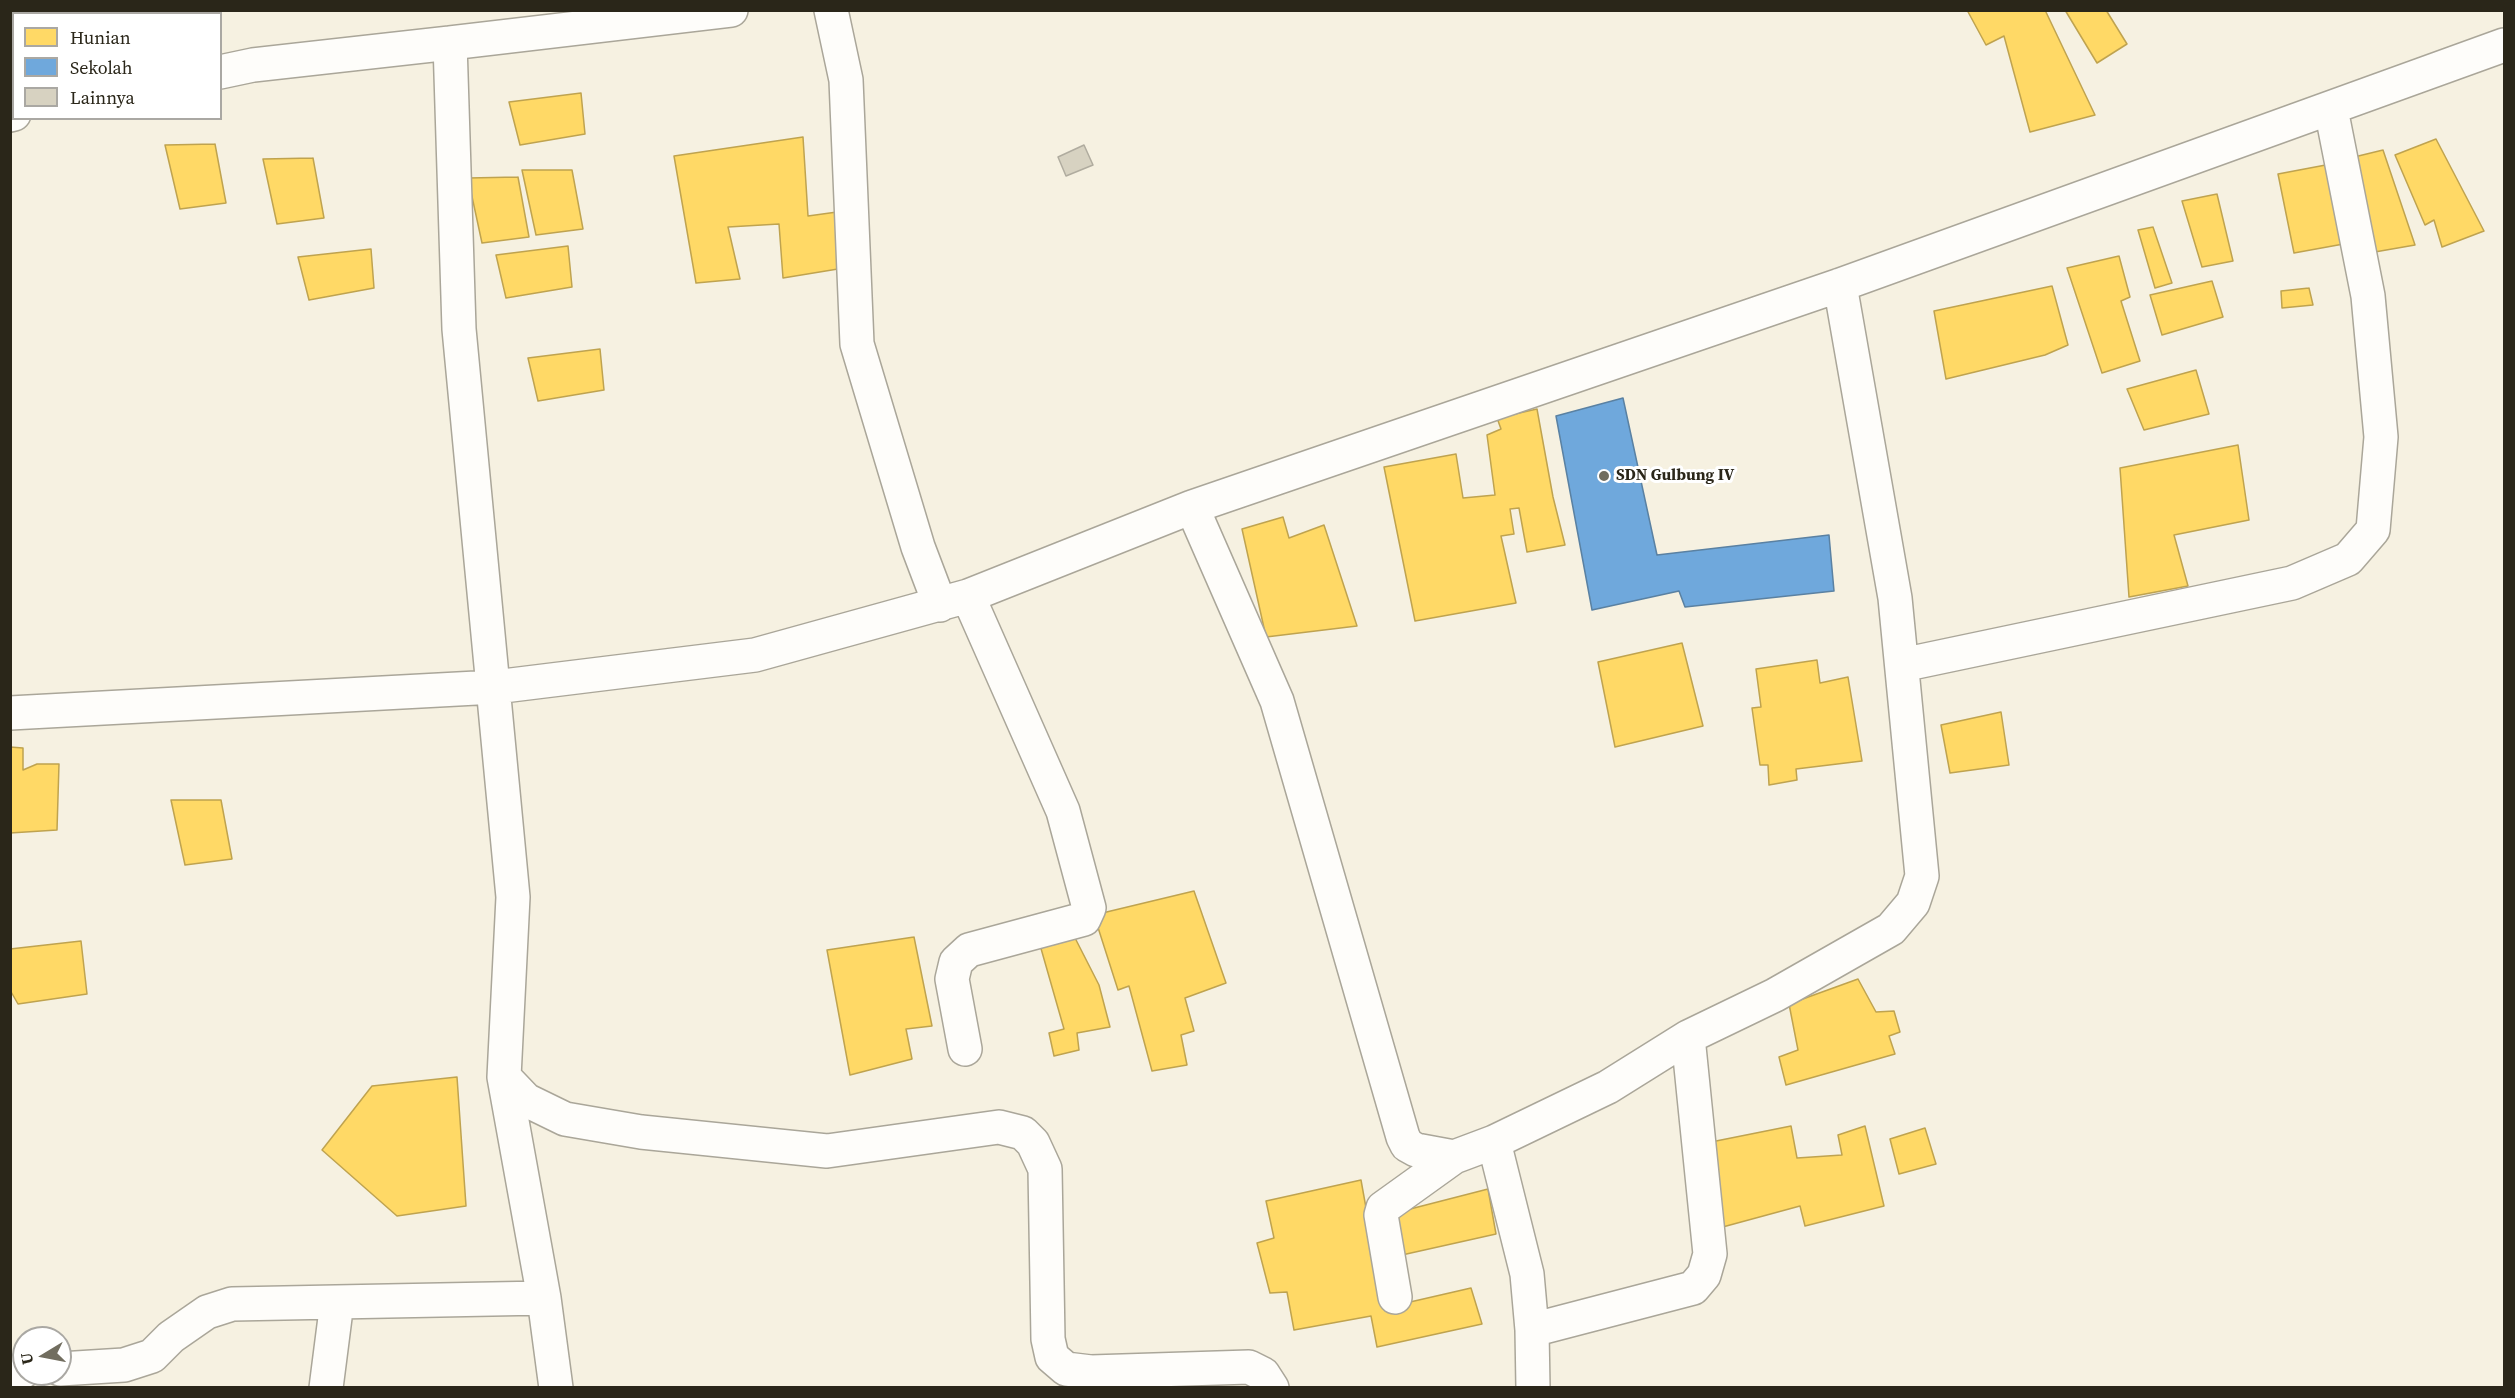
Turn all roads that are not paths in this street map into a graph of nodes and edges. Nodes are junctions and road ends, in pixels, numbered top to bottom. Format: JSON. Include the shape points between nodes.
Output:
{"nodes":[{"id":1,"x":731,"y":10,"type":"edge"},
{"id":2,"x":831,"y":10,"type":"edge"},
{"id":3,"x":450,"y":43,"type":"junction"},
{"id":4,"x":2505,"y":45,"type":"edge"},
{"id":5,"x":222,"y":72,"type":"edge"},
{"id":6,"x":2331,"y":109,"type":"junction"},
{"id":7,"x":1840,"y":285,"type":"junction"},
{"id":8,"x":1192,"y":507,"type":"junction"},
{"id":9,"x":954,"y":601,"type":"junction"},
{"id":10,"x":1902,"y":665,"type":"junction"},
{"id":11,"x":495,"y":687,"type":"junction"},
{"id":12,"x":10,"y":713,"type":"edge"},
{"id":13,"x":1688,"y":1037,"type":"junction"},
{"id":14,"x":965,"y":1049,"type":"dead end"},
{"id":15,"x":504,"y":1077,"type":"junction"},
{"id":16,"x":1494,"y":1142,"type":"junction"},
{"id":17,"x":1454,"y":1157,"type":"junction"},
{"id":18,"x":1395,"y":1297,"type":"dead end"},
{"id":19,"x":544,"y":1298,"type":"junction"},
{"id":20,"x":337,"y":1302,"type":"junction"},
{"id":21,"x":1532,"y":1330,"type":"junction"},
{"id":22,"x":72,"y":1368,"type":"edge"},
{"id":23,"x":326,"y":1388,"type":"edge"},
{"id":24,"x":556,"y":1388,"type":"edge"},
{"id":25,"x":1272,"y":1388,"type":"edge"},
{"id":26,"x":1533,"y":1388,"type":"edge"}],
"edges":[{"from":1,"to":3,"type":"street"},
{"from":2,"to":9,"type":"street","via":[[846,80],[857,344],[918,547]]},
{"from":3,"to":5,"type":"street"},
{"from":3,"to":11,"type":"street","via":[[459,329]]},
{"from":4,"to":6,"type":"street"},
{"from":6,"to":7,"type":"street"},
{"from":6,"to":10,"type":"street","via":[[2368,296],[2381,436],[2373,530],[2348,559],[2292,583]]},
{"from":7,"to":8,"type":"street"},
{"from":7,"to":10,"type":"street","via":[[1895,598]]},
{"from":8,"to":9,"type":"street"},
{"from":8,"to":17,"type":"street","via":[[1278,701],[1402,1137],[1416,1150]]},
{"from":9,"to":11,"type":"street","via":[[755,655]]},
{"from":9,"to":14,"type":"street","via":[[1063,811],[1089,908],[1084,919],[969,950],[956,962],[952,979]]},
{"from":10,"to":13,"type":"street","via":[[1922,876],[1913,903],[1891,929],[1775,995]]},
{"from":11,"to":12,"type":"street"},
{"from":11,"to":15,"type":"street","via":[[513,897]]},
{"from":13,"to":16,"type":"street","via":[[1608,1087]]},
{"from":13,"to":21,"type":"street","via":[[1710,1254],[1704,1275],[1693,1288]]},
{"from":15,"to":19,"type":"street"},
{"from":15,"to":25,"type":"street","via":[[526,1100],[565,1119],[641,1132],[826,1151],[999,1127],[1023,1133],[1033,1143],[1045,1169],[1048,1340],[1052,1357],[1066,1369],[1091,1372],[1249,1367],[1263,1374]]},
{"from":16,"to":17,"type":"street"},
{"from":16,"to":21,"type":"street","via":[[1527,1274]]},
{"from":17,"to":18,"type":"street","via":[[1383,1208]]},
{"from":19,"to":20,"type":"street"},
{"from":19,"to":24,"type":"street"},
{"from":20,"to":22,"type":"street","via":[[232,1304],[207,1312],[152,1356],[124,1365]]},
{"from":20,"to":23,"type":"street"},
{"from":21,"to":26,"type":"street"}]}
